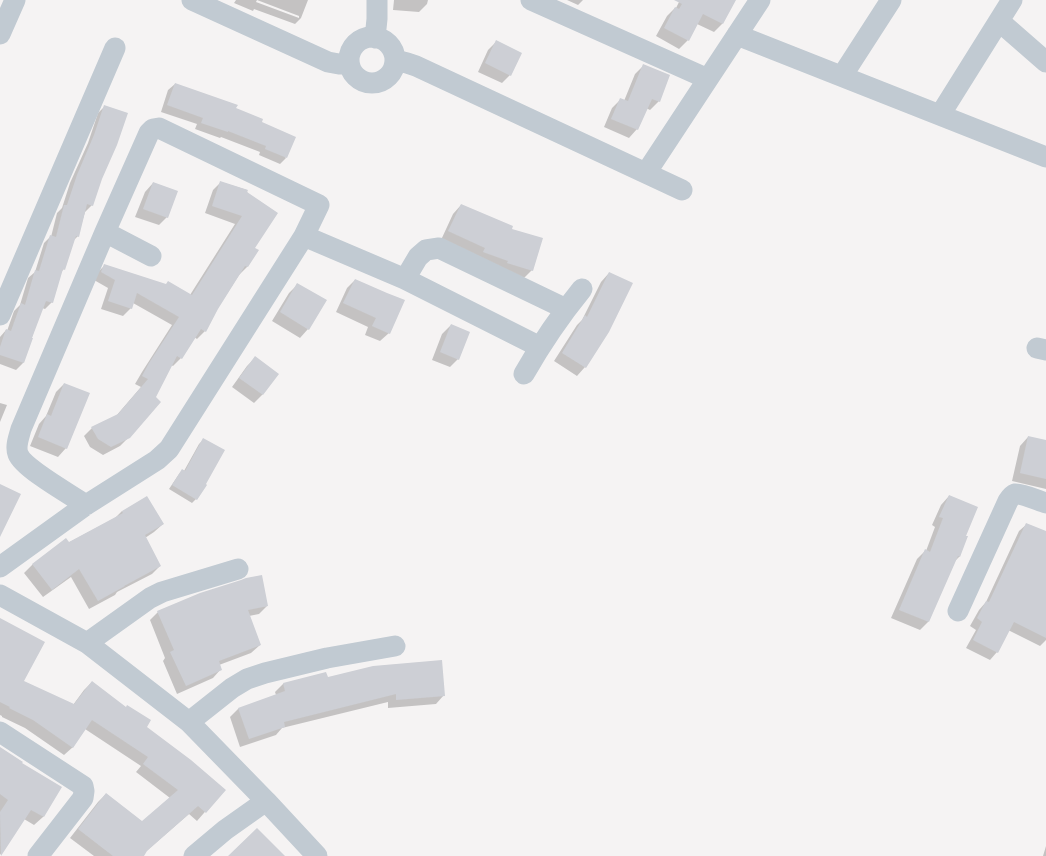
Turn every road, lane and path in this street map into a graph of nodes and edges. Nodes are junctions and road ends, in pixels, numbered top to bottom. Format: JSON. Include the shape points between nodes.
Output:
{"nodes":[{"id":1,"x":15,"y":0,"type":"edge"},
{"id":2,"x":192,"y":0,"type":"edge"},
{"id":3,"x":377,"y":0,"type":"edge"},
{"id":4,"x":531,"y":0,"type":"edge"},
{"id":5,"x":760,"y":0,"type":"edge"},
{"id":6,"x":891,"y":0,"type":"edge"},
{"id":7,"x":1012,"y":0,"type":"edge"},
{"id":8,"x":999,"y":21,"type":"junction"},
{"id":9,"x":0,"y":34,"type":"edge"},
{"id":10,"x":737,"y":35,"type":"junction"},
{"id":11,"x":375,"y":38,"type":"junction"},
{"id":12,"x":115,"y":48,"type":"dead end"},
{"id":13,"x":395,"y":60,"type":"junction"},
{"id":14,"x":1046,"y":62,"type":"edge"},
{"id":15,"x":349,"y":64,"type":"junction"},
{"id":16,"x":842,"y":76,"type":"junction"},
{"id":17,"x":708,"y":79,"type":"junction"},
{"id":18,"x":940,"y":115,"type":"junction"},
{"id":19,"x":1045,"y":154,"type":"edge"},
{"id":20,"x":646,"y":173,"type":"junction"},
{"id":21,"x":682,"y":190,"type":"dead end"},
{"id":22,"x":105,"y":232,"type":"junction"},
{"id":23,"x":304,"y":236,"type":"junction"},
{"id":24,"x":151,"y":256,"type":"dead end"},
{"id":25,"x":405,"y":279,"type":"junction"},
{"id":26,"x":582,"y":289,"type":"dead end"},
{"id":27,"x":566,"y":309,"type":"junction"},
{"id":28,"x":0,"y":315,"type":"edge"},
{"id":29,"x":540,"y":347,"type":"junction"},
{"id":30,"x":524,"y":374,"type":"dead end"},
{"id":31,"x":1046,"y":503,"type":"edge"},
{"id":32,"x":86,"y":505,"type":"junction"},
{"id":33,"x":0,"y":567,"type":"edge"},
{"id":34,"x":238,"y":568,"type":"dead end"},
{"id":35,"x":0,"y":595,"type":"edge"},
{"id":36,"x":958,"y":611,"type":"dead end"},
{"id":37,"x":87,"y":643,"type":"junction"},
{"id":38,"x":395,"y":646,"type":"dead end"},
{"id":39,"x":189,"y":722,"type":"junction"},
{"id":40,"x":0,"y":732,"type":"edge"},
{"id":41,"x":266,"y":801,"type":"junction"},
{"id":42,"x":38,"y":856,"type":"edge"},
{"id":43,"x":194,"y":856,"type":"edge"},
{"id":44,"x":317,"y":856,"type":"edge"}],
"edges":[{"from":1,"to":9,"type":"street"},
{"from":2,"to":15,"type":"street","via":[[328,62]]},
{"from":3,"to":11,"type":"street"},
{"from":4,"to":17,"type":"street"},
{"from":5,"to":10,"type":"street"},
{"from":6,"to":16,"type":"street"},
{"from":7,"to":8,"type":"street"},
{"from":8,"to":14,"type":"street"},
{"from":8,"to":18,"type":"street"},
{"from":10,"to":16,"type":"street"},
{"from":10,"to":17,"type":"street"},
{"from":11,"to":13,"type":"street","via":[[389,45]]},
{"from":11,"to":15,"type":"street","via":[[354,44],[348,56]]},
{"from":12,"to":28,"type":"street"},
{"from":13,"to":15,"type":"street","via":[[390,75],[372,83],[354,76]]},
{"from":13,"to":20,"type":"street","via":[[416,66]]},
{"from":16,"to":18,"type":"street"},
{"from":17,"to":20,"type":"street"},
{"from":18,"to":19,"type":"street"},
{"from":20,"to":21,"type":"street"},
{"from":22,"to":23,"type":"street","via":[[149,133],[159,128],[319,205]]},
{"from":22,"to":24,"type":"street"},
{"from":22,"to":32,"type":"street","via":[[17,443],[18,454],[24,463]]},
{"from":23,"to":25,"type":"street"},
{"from":23,"to":32,"type":"street","via":[[169,449],[157,460]]},
{"from":25,"to":27,"type":"street","via":[[418,257],[426,250],[439,248]]},
{"from":25,"to":29,"type":"street"},
{"from":26,"to":27,"type":"street"},
{"from":27,"to":29,"type":"street"},
{"from":29,"to":30,"type":"street"},
{"from":31,"to":36,"type":"street","via":[[1016,494],[1008,501]]},
{"from":32,"to":33,"type":"street"},
{"from":34,"to":37,"type":"street","via":[[162,592]]},
{"from":35,"to":37,"type":"street"},
{"from":37,"to":39,"type":"street"},
{"from":38,"to":39,"type":"street","via":[[327,658],[247,679]]},
{"from":39,"to":41,"type":"street"},
{"from":40,"to":42,"type":"street","via":[[83,786],[83,798]]},
{"from":41,"to":43,"type":"street"},
{"from":41,"to":44,"type":"street"}]}
